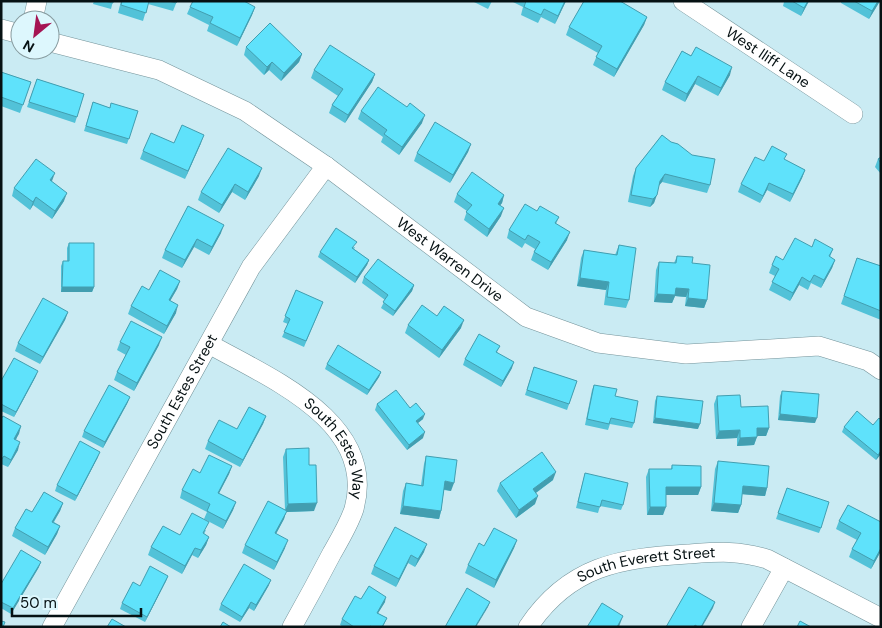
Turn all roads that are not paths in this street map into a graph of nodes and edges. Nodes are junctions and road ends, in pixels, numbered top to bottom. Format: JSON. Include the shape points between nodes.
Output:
{"nodes":[{"id":1,"x":683,"y":1,"type":"edge"},
{"id":2,"x":60,"y":45,"type":"edge"},
{"id":3,"x":853,"y":114,"type":"dead end"},
{"id":4,"x":326,"y":166,"type":"junction"},
{"id":5,"x":209,"y":344,"type":"junction"},
{"id":6,"x":881,"y":370,"type":"edge"},
{"id":7,"x":784,"y":568,"type":"junction"},
{"id":8,"x":881,"y":618,"type":"edge"},
{"id":9,"x":52,"y":627,"type":"edge"},
{"id":10,"x":292,"y":627,"type":"edge"},
{"id":11,"x":528,"y":627,"type":"edge"},
{"id":12,"x":751,"y":627,"type":"edge"}],
"edges":[{"from":1,"to":3,"type":"street","name":"West Iliff Lane"},
{"from":2,"to":4,"type":"street","name":"West Warren Drive","via":[[158,70],[245,111]]},
{"from":4,"to":5,"type":"street","name":"South Estes Street","via":[[251,267]]},
{"from":4,"to":6,"type":"street","name":"West Warren Drive","via":[[526,317],[598,343],[686,354],[819,346],[868,360]]},
{"from":5,"to":9,"type":"street","name":"South Estes Street"},
{"from":5,"to":10,"type":"street","name":"South Estes Way","via":[[284,386],[310,405],[332,423],[353,456],[358,491],[353,510]]},
{"from":7,"to":8,"type":"street","name":"South Everett Street"},
{"from":7,"to":11,"type":"street","name":"South Everett Street","via":[[748,553],[726,551],[625,560],[598,569],[566,586],[550,598]]},
{"from":7,"to":12,"type":"street"}]}
